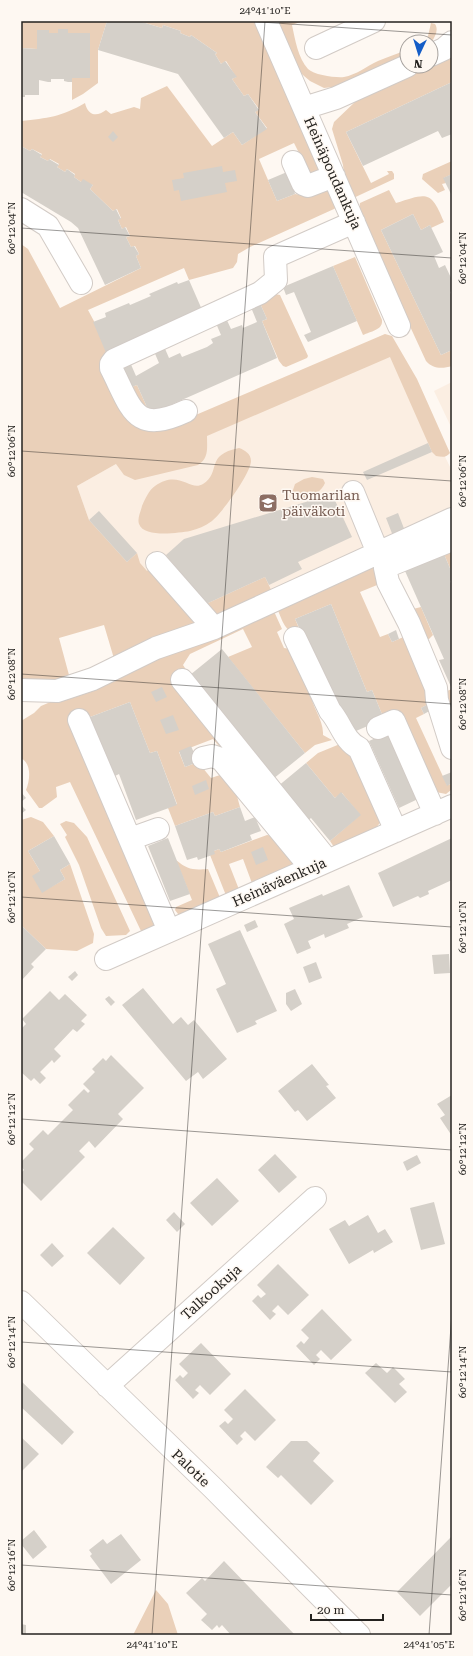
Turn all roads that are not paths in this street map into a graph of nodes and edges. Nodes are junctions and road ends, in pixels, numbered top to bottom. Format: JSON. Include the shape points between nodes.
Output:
{"nodes":[{"id":1,"x":266,"y":21,"type":"edge"},
{"id":2,"x":374,"y":21,"type":"edge"},
{"id":3,"x":452,"y":42,"type":"edge"},
{"id":4,"x":316,"y":48,"type":"dead end"},
{"id":5,"x":439,"y":51,"type":"edge"},
{"id":6,"x":399,"y":70,"type":"edge"},
{"id":7,"x":304,"y":108,"type":"junction"},
{"id":8,"x":293,"y":162,"type":"dead end"},
{"id":9,"x":334,"y":176,"type":"junction"},
{"id":10,"x":21,"y":209,"type":"edge"},
{"id":11,"x":354,"y":222,"type":"junction"},
{"id":12,"x":81,"y":283,"type":"dead end"},
{"id":13,"x":399,"y":326,"type":"dead end"},
{"id":14,"x":186,"y":411,"type":"dead end"},
{"id":15,"x":353,"y":492,"type":"dead end"},
{"id":16,"x":452,"y":519,"type":"edge"},
{"id":17,"x":452,"y":540,"type":"edge"},
{"id":18,"x":376,"y":547,"type":"junction"},
{"id":19,"x":157,"y":563,"type":"dead end"},
{"id":20,"x":274,"y":588,"type":"dead end"},
{"id":21,"x":214,"y":628,"type":"junction"},
{"id":22,"x":295,"y":638,"type":"dead end"},
{"id":23,"x":182,"y":680,"type":"dead end"},
{"id":24,"x":21,"y":690,"type":"edge"},
{"id":25,"x":79,"y":720,"type":"dead end"},
{"id":26,"x":378,"y":728,"type":"dead end"},
{"id":27,"x":452,"y":748,"type":"edge"},
{"id":28,"x":203,"y":758,"type":"dead end"},
{"id":29,"x":443,"y":810,"type":"edge"},
{"id":30,"x":158,"y":829,"type":"dead end"},
{"id":31,"x":396,"y":831,"type":"junction"},
{"id":32,"x":130,"y":839,"type":"junction"},
{"id":33,"x":319,"y":864,"type":"junction"},
{"id":34,"x":169,"y":931,"type":"junction"},
{"id":35,"x":106,"y":959,"type":"dead end"},
{"id":36,"x":315,"y":1198,"type":"dead end"},
{"id":37,"x":21,"y":1302,"type":"edge"},
{"id":38,"x":107,"y":1386,"type":"junction"},
{"id":39,"x":359,"y":1635,"type":"edge"}],
"edges":[{"from":1,"to":7,"type":"street","name":"Heinäpoudankuja"},
{"from":2,"to":4,"type":"street"},
{"from":3,"to":5,"type":"street"},
{"from":6,"to":7,"type":"street","via":[[336,98]]},
{"from":7,"to":9,"type":"street","name":"Heinäpoudankuja"},
{"from":8,"to":9,"type":"street","via":[[303,184],[308,186]]},
{"from":9,"to":11,"type":"street","name":"Heinäpoudankuja"},
{"from":10,"to":12,"type":"street","via":[[48,226]]},
{"from":11,"to":13,"type":"street","name":"Heinäpoudankuja"},
{"from":11,"to":14,"type":"street","via":[[275,258],[276,280],[260,292],[114,360],[111,364],[134,412],[141,418],[149,421]]},
{"from":15,"to":18,"type":"street"},
{"from":16,"to":18,"type":"street"},
{"from":17,"to":27,"type":"street","via":[[385,568],[388,582],[409,623],[436,688],[437,700]]},
{"from":18,"to":20,"type":"street"},
{"from":18,"to":21,"type":"street"},
{"from":19,"to":21,"type":"street"},
{"from":21,"to":24,"type":"street","via":[[156,648],[93,679],[57,691]]},
{"from":22,"to":31,"type":"street","via":[[330,711],[347,739],[352,745],[360,748]]},
{"from":23,"to":33,"type":"street"},
{"from":25,"to":32,"type":"street"},
{"from":26,"to":29,"type":"street","via":[[394,721]]},
{"from":28,"to":33,"type":"street","via":[[212,756],[221,759]]},
{"from":29,"to":31,"type":"street","name":"Heinäväenkuja"},
{"from":30,"to":32,"type":"street"},
{"from":31,"to":33,"type":"street","name":"Heinäväenkuja"},
{"from":32,"to":34,"type":"street"},
{"from":33,"to":34,"type":"street","name":"Heinäväenkuja"},
{"from":34,"to":35,"type":"street","name":"Heinäväenkuja"},
{"from":36,"to":38,"type":"street","name":"Talkookuja"},
{"from":37,"to":38,"type":"street","name":"Palotie"},
{"from":38,"to":39,"type":"street","name":"Palotie"}]}
